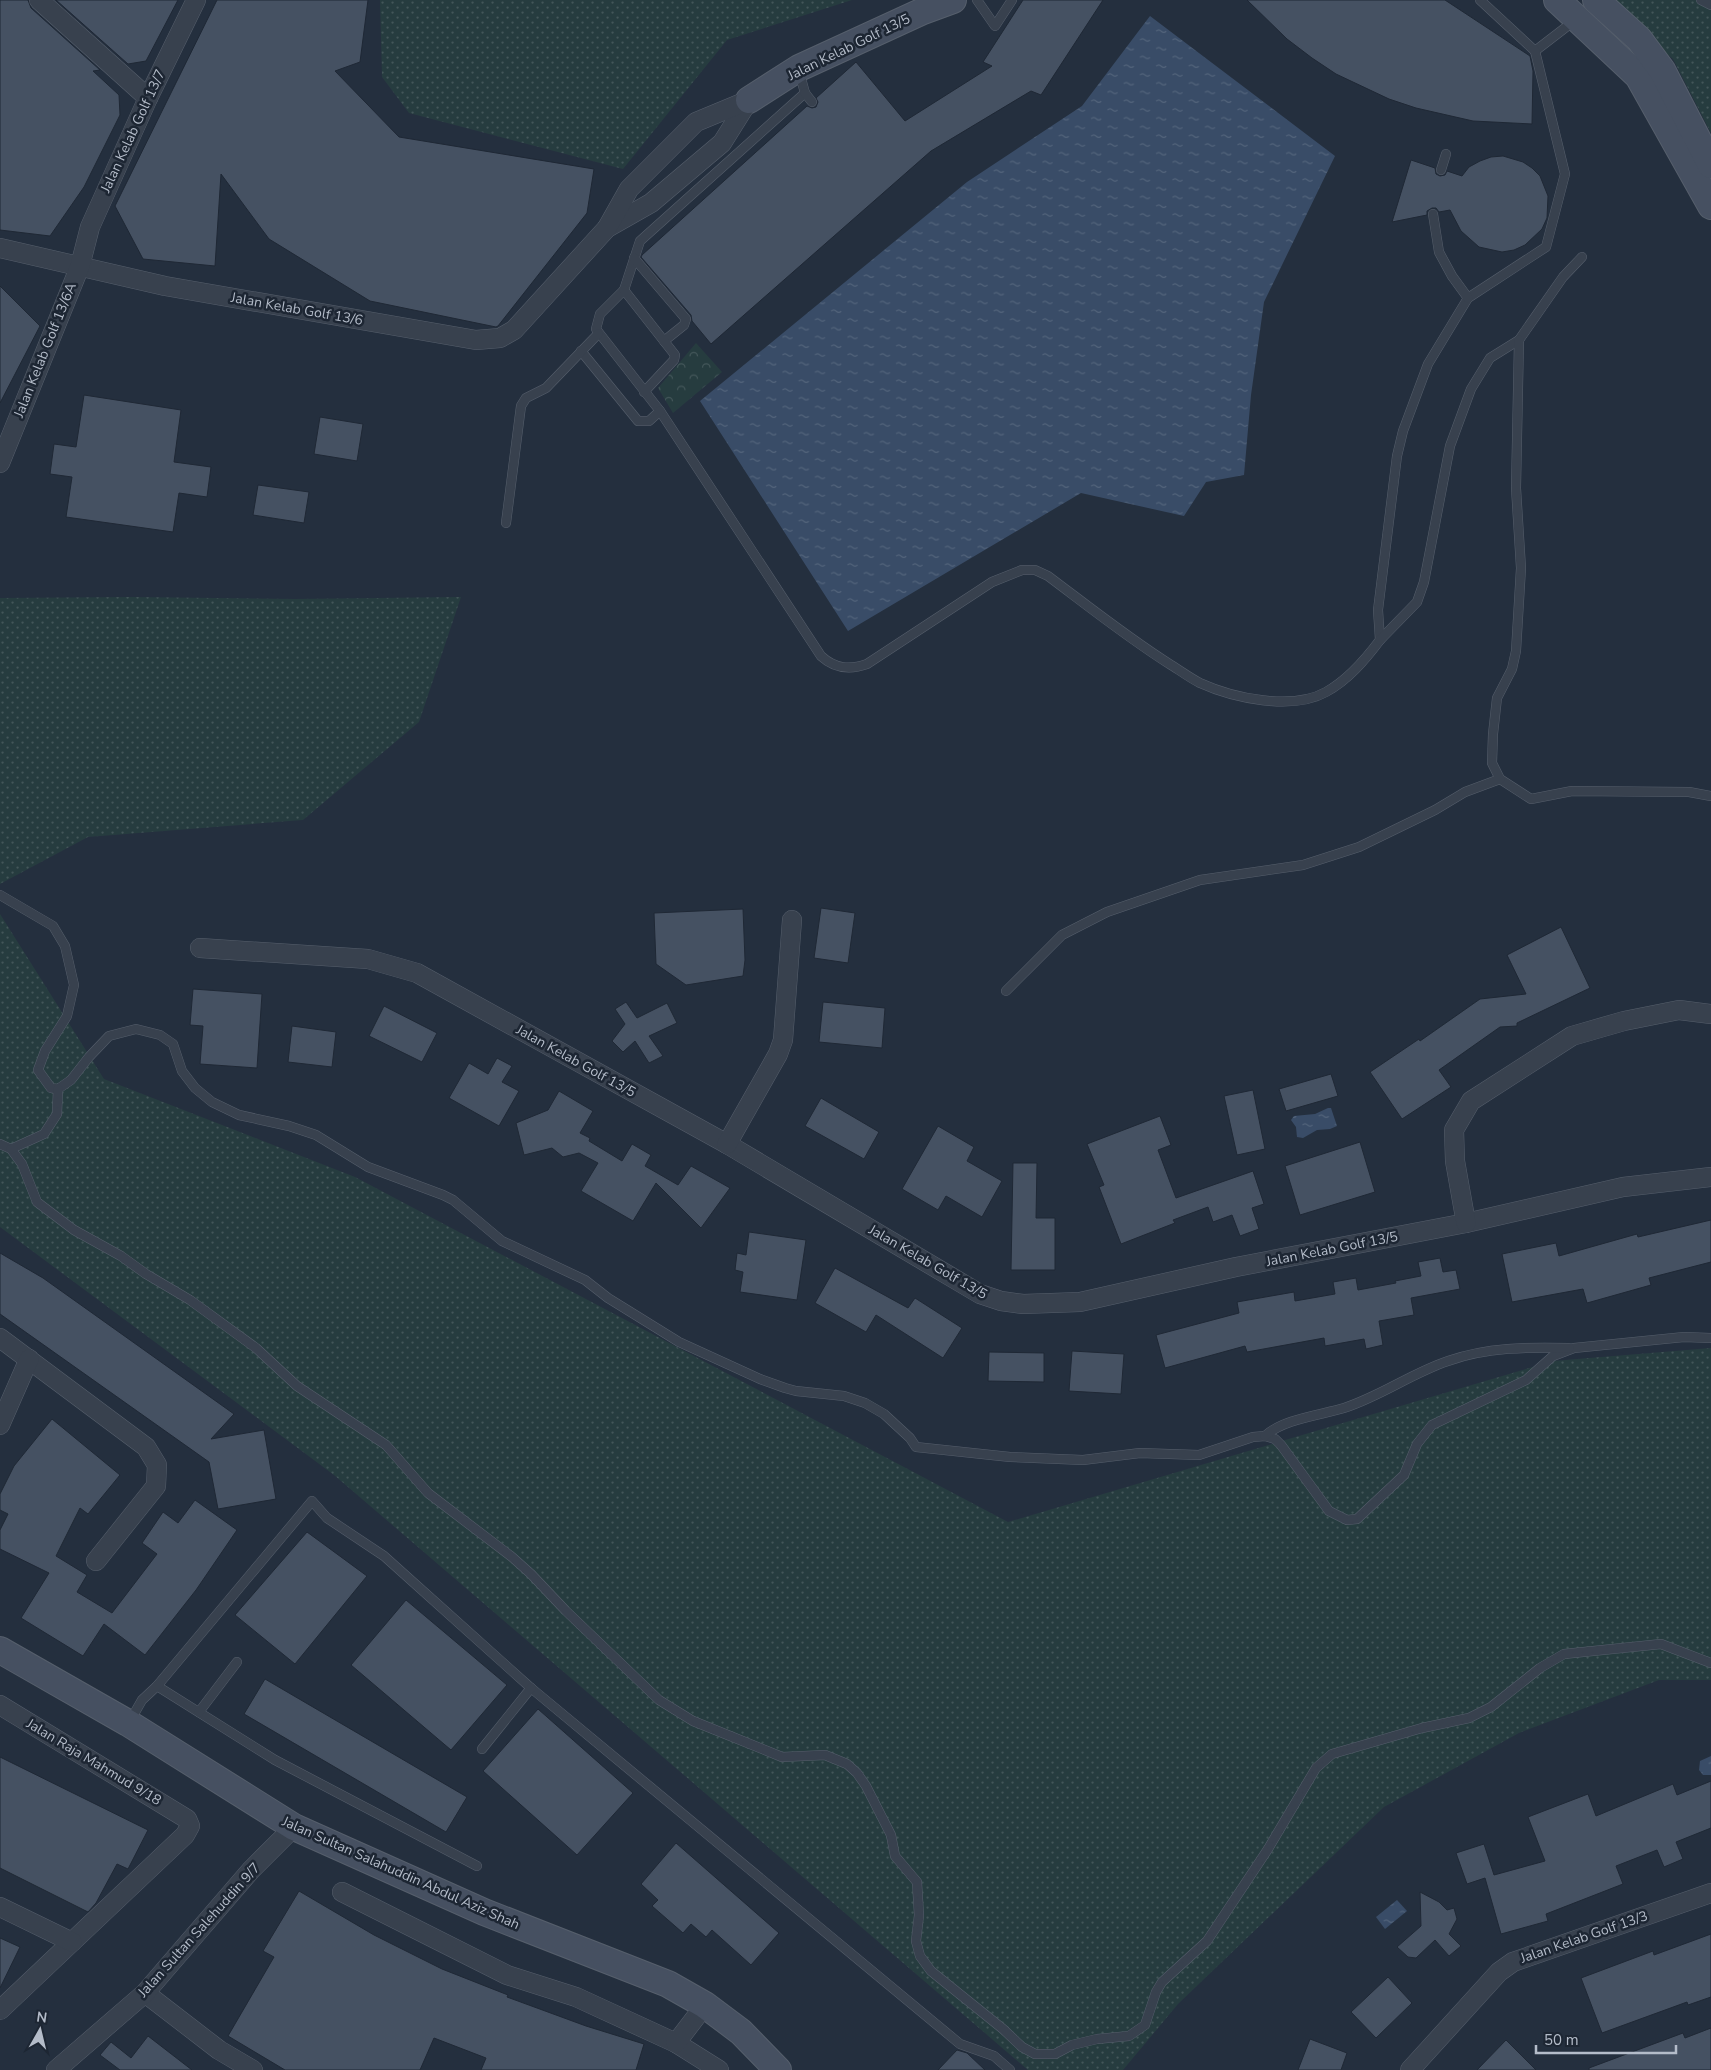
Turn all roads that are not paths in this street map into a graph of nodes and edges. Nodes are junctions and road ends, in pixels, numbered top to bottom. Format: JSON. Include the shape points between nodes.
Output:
{"nodes":[{"id":1,"x":39,"y":0,"type":"edge"},
{"id":2,"x":196,"y":0,"type":"edge"},
{"id":3,"x":953,"y":0,"type":"edge"},
{"id":4,"x":977,"y":0,"type":"edge"},
{"id":5,"x":1012,"y":0,"type":"edge"},
{"id":6,"x":1480,"y":0,"type":"edge"},
{"id":7,"x":1557,"y":0,"type":"edge"},
{"id":8,"x":1596,"y":0,"type":"edge"},
{"id":9,"x":1702,"y":0,"type":"edge"},
{"id":10,"x":1711,"y":5,"type":"edge"},
{"id":11,"x":926,"y":6,"type":"edge"},
{"id":12,"x":1577,"y":19,"type":"junction"},
{"id":13,"x":1535,"y":51,"type":"junction"},
{"id":14,"x":798,"y":68,"type":"junction"},
{"id":15,"x":805,"y":93,"type":"junction"},
{"id":16,"x":148,"y":98,"type":"junction"},
{"id":17,"x":749,"y":100,"type":"junction"},
{"id":18,"x":812,"y":102,"type":"dead end"},
{"id":19,"x":1446,"y":154,"type":"dead end"},
{"id":20,"x":1711,"y":165,"type":"edge"},
{"id":21,"x":1441,"y":170,"type":"dead end"},
{"id":22,"x":1711,"y":206,"type":"edge"},
{"id":23,"x":1433,"y":214,"type":"dead end"},
{"id":24,"x":607,"y":228,"type":"junction"},
{"id":25,"x":0,"y":248,"type":"edge"},
{"id":26,"x":1582,"y":257,"type":"dead end"},
{"id":27,"x":634,"y":258,"type":"junction"},
{"id":28,"x":80,"y":266,"type":"junction"},
{"id":29,"x":624,"y":290,"type":"junction"},
{"id":30,"x":1468,"y":298,"type":"junction"},
{"id":31,"x":514,"y":330,"type":"joint"},
{"id":32,"x":598,"y":334,"type":"junction"},
{"id":33,"x":1519,"y":340,"type":"junction"},
{"id":34,"x":664,"y":341,"type":"junction"},
{"id":35,"x":581,"y":351,"type":"junction"},
{"id":36,"x":644,"y":392,"type":"junction"},
{"id":37,"x":660,"y":411,"type":"junction"},
{"id":38,"x":0,"y":463,"type":"edge"},
{"id":39,"x":506,"y":523,"type":"dead end"},
{"id":40,"x":1380,"y":640,"type":"junction"},
{"id":41,"x":1500,"y":779,"type":"junction"},
{"id":42,"x":1711,"y":796,"type":"edge"},
{"id":43,"x":0,"y":895,"type":"edge"},
{"id":44,"x":792,"y":920,"type":"dead end"},
{"id":45,"x":200,"y":948,"type":"dead end"},
{"id":46,"x":1006,"y":991,"type":"dead end"},
{"id":47,"x":1711,"y":1014,"type":"edge"},
{"id":48,"x":58,"y":1089,"type":"junction"},
{"id":49,"x":0,"y":1144,"type":"edge"},
{"id":50,"x":727,"y":1144,"type":"junction"},
{"id":51,"x":11,"y":1149,"type":"junction"},
{"id":52,"x":1711,"y":1176,"type":"edge"},
{"id":53,"x":1466,"y":1223,"type":"junction"},
{"id":54,"x":0,"y":1338,"type":"edge"},
{"id":55,"x":1711,"y":1338,"type":"edge"},
{"id":56,"x":1574,"y":1348,"type":"junction"},
{"id":57,"x":29,"y":1359,"type":"junction"},
{"id":58,"x":0,"y":1425,"type":"edge"},
{"id":59,"x":1265,"y":1436,"type":"junction"},
{"id":60,"x":96,"y":1561,"type":"dead end"},
{"id":61,"x":0,"y":1650,"type":"edge"},
{"id":62,"x":237,"y":1662,"type":"dead end"},
{"id":63,"x":1711,"y":1663,"type":"edge"},
{"id":64,"x":156,"y":1686,"type":"junction"},
{"id":65,"x":531,"y":1688,"type":"junction"},
{"id":66,"x":0,"y":1705,"type":"edge"},
{"id":67,"x":199,"y":1712,"type":"junction"},
{"id":68,"x":128,"y":1723,"type":"junction"},
{"id":69,"x":482,"y":1749,"type":"dead end"},
{"id":70,"x":294,"y":1827,"type":"junction"},
{"id":71,"x":477,"y":1866,"type":"dead end"},
{"id":72,"x":342,"y":1892,"type":"dead end"},
{"id":73,"x":1711,"y":1893,"type":"edge"},
{"id":74,"x":0,"y":1907,"type":"edge"},
{"id":75,"x":72,"y":1942,"type":"junction"},
{"id":76,"x":145,"y":1993,"type":"junction"},
{"id":77,"x":705,"y":2006,"type":"junction"},
{"id":78,"x":0,"y":2010,"type":"edge"},
{"id":79,"x":676,"y":2043,"type":"junction"},
{"id":80,"x":56,"y":2070,"type":"edge"},
{"id":81,"x":253,"y":2070,"type":"edge"},
{"id":82,"x":719,"y":2070,"type":"edge"},
{"id":83,"x":778,"y":2070,"type":"edge"},
{"id":84,"x":1010,"y":2070,"type":"edge"},
{"id":85,"x":1410,"y":2070,"type":"edge"}],
"edges":[{"from":1,"to":16,"type":"street"},
{"from":2,"to":16,"type":"street","name":"Jalan Kelab Golf 13/7"},
{"from":3,"to":11,"type":"street","name":"Jalan Kelab Golf 13/5"},
{"from":4,"to":5,"type":"lane","via":[[999,30]]},
{"from":6,"to":13,"type":"lane"},
{"from":7,"to":12,"type":"street"},
{"from":8,"to":20,"type":"street","via":[[1639,39],[1662,70]]},
{"from":9,"to":10,"type":"lane"},
{"from":11,"to":14,"type":"street","name":"Jalan Kelab Golf 13/5"},
{"from":12,"to":13,"type":"lane"},
{"from":12,"to":22,"type":"street","via":[[1638,76]]},
{"from":13,"to":30,"type":"lane","via":[[1564,174],[1546,247]]},
{"from":14,"to":15,"type":"lane"},
{"from":14,"to":17,"type":"street","name":"Jalan Kelab Golf 13/5"},
{"from":15,"to":18,"type":"lane"},
{"from":15,"to":27,"type":"lane","via":[[640,241]]},
{"from":16,"to":28,"type":"street","name":"Jalan Kelab Golf 13/7","via":[[90,227]]},
{"from":17,"to":24,"type":"street","name":"Jalan Kelab Golf 13/5","via":[[722,143],[651,203]]},
{"from":17,"to":24,"type":"street","name":"Jalan Kelab Golf 13/5","via":[[696,122],[629,189]]},
{"from":19,"to":21,"type":"lane"},
{"from":23,"to":30,"type":"lane","via":[[1439,252]]},
{"from":24,"to":31,"type":"street","name":"Jalan Kelab Golf 13/5"},
{"from":25,"to":28,"type":"street","name":"Jalan Kelab Golf 13/6"},
{"from":26,"to":33,"type":"lane","via":[[1563,277]]},
{"from":27,"to":29,"type":"lane"},
{"from":27,"to":34,"type":"lane","via":[[686,319],[684,325]]},
{"from":28,"to":31,"type":"street","name":"Jalan Kelab Golf 13/6","via":[[165,286],[476,340],[500,338]]},
{"from":28,"to":38,"type":"street","name":"Jalan Kelab Golf 13/6A"},
{"from":29,"to":32,"type":"lane","via":[[600,314]]},
{"from":29,"to":34,"type":"lane"},
{"from":30,"to":40,"type":"lane","via":[[1428,364],[1403,431],[1378,610]]},
{"from":32,"to":35,"type":"lane"},
{"from":32,"to":36,"type":"lane"},
{"from":33,"to":40,"type":"lane","via":[[1490,358],[1471,388],[1450,446],[1424,582],[1417,602]]},
{"from":33,"to":41,"type":"lane","via":[[1516,488],[1521,568],[1516,650],[1512,669],[1497,698],[1493,734],[1492,763]]},
{"from":34,"to":36,"type":"lane","via":[[675,355],[674,360]]},
{"from":35,"to":37,"type":"lane","via":[[638,421],[649,421]]},
{"from":35,"to":39,"type":"lane","via":[[546,388],[526,398],[521,406]]},
{"from":36,"to":37,"type":"lane"},
{"from":37,"to":40,"type":"lane","via":[[829,664],[842,668],[867,664],[992,582],[1022,570],[1035,570],[1048,576],[1148,650],[1200,683],[1245,697],[1272,702],[1300,700],[1325,693],[1361,666]]},
{"from":41,"to":42,"type":"lane","via":[[1531,799],[1572,791],[1689,792]]},
{"from":41,"to":46,"type":"lane","via":[[1465,792],[1359,847],[1302,865],[1200,880],[1107,912],[1062,935]]},
{"from":43,"to":48,"type":"lane","via":[[53,926],[65,946],[74,986],[67,1016],[38,1070],[51,1088]]},
{"from":44,"to":50,"type":"street","via":[[783,1040]]},
{"from":45,"to":50,"type":"street","name":"Jalan Kelab Golf 13/5","via":[[368,960],[417,973]]},
{"from":47,"to":53,"type":"street","via":[[1679,1010],[1572,1036],[1471,1101],[1454,1130],[1455,1161]]},
{"from":48,"to":51,"type":"lane","via":[[57,1114],[44,1134]]},
{"from":48,"to":59,"type":"lane","via":[[71,1080],[109,1036],[136,1029],[160,1035],[173,1044],[182,1071],[195,1088],[212,1102],[239,1115],[316,1135],[368,1167],[443,1195],[502,1240],[586,1280],[608,1298],[679,1342],[796,1392],[844,1396],[865,1403],[884,1414],[916,1448],[1083,1460],[1140,1453],[1199,1455]]},
{"from":49,"to":51,"type":"lane"},
{"from":50,"to":53,"type":"street","name":"Jalan Kelab Golf 13/5","via":[[980,1294],[1022,1304],[1080,1302],[1236,1267]]},
{"from":51,"to":63,"type":"lane","via":[[22,1164],[37,1202],[74,1230],[190,1300],[256,1348],[297,1386],[386,1445],[428,1493],[531,1574],[658,1700],[693,1721],[782,1757],[825,1755],[847,1764],[866,1786],[891,1835],[895,1856],[917,1882],[919,1915],[916,1941],[920,1956],[931,1971],[1022,2047],[1035,2054],[1056,2054],[1072,2045],[1129,2036],[1145,2026],[1162,1982],[1207,1941],[1268,1849],[1316,1768],[1332,1754],[1469,1718],[1490,1708],[1540,1668],[1564,1654],[1661,1644]]},
{"from":52,"to":53,"type":"street","name":"Jalan Kelab Golf 13/5","via":[[1623,1187]]},
{"from":54,"to":57,"type":"street"},
{"from":55,"to":56,"type":"lane","via":[[1684,1337]]},
{"from":56,"to":59,"type":"lane","via":[[1523,1347],[1469,1354],[1446,1361],[1345,1408],[1271,1430]]},
{"from":56,"to":59,"type":"lane","via":[[1553,1356],[1526,1380],[1432,1425],[1418,1444],[1404,1475],[1356,1519],[1347,1520],[1329,1511],[1281,1445]]},
{"from":57,"to":58,"type":"street"},
{"from":57,"to":60,"type":"street","via":[[146,1447],[157,1465],[156,1486]]},
{"from":61,"to":68,"type":"street","name":"Jalan Sultan Salahuddin Abdul Aziz Shah"},
{"from":62,"to":67,"type":"lane"},
{"from":64,"to":65,"type":"lane","via":[[312,1501],[327,1518],[384,1556]]},
{"from":64,"to":67,"type":"lane"},
{"from":64,"to":68,"type":"lane","via":[[142,1700]]},
{"from":65,"to":69,"type":"lane"},
{"from":65,"to":84,"type":"lane","via":[[960,2044],[994,2056]]},
{"from":66,"to":75,"type":"street","name":"Jalan Raja Mahmud 9/18","via":[[187,1819],[190,1826],[185,1835]]},
{"from":67,"to":71,"type":"lane","via":[[275,1760]]},
{"from":68,"to":70,"type":"street","name":"Jalan Sultan Salahuddin Abdul Aziz Shah"},
{"from":70,"to":76,"type":"street","name":"Jalan Sultan Salehuddin 9/7","via":[[251,1870]]},
{"from":70,"to":77,"type":"street","name":"Jalan Sultan Salahuddin Abdul Aziz Shah","via":[[484,1912],[668,1984]]},
{"from":72,"to":79,"type":"street","via":[[507,1975],[576,1997]]},
{"from":73,"to":85,"type":"street","name":"Jalan Kelab Golf 13/3","via":[[1513,1962],[1499,1972]]},
{"from":74,"to":75,"type":"street"},
{"from":75,"to":78,"type":"street"},
{"from":76,"to":80,"type":"street","name":"Jalan Sultan Salehuddin 9/7"},
{"from":76,"to":81,"type":"street","via":[[219,2050]]},
{"from":77,"to":79,"type":"street"},
{"from":77,"to":83,"type":"street","name":"Jalan Sultan Salahuddin Abdul Aziz Shah","via":[[741,2032]]},
{"from":79,"to":82,"type":"street"}]}
